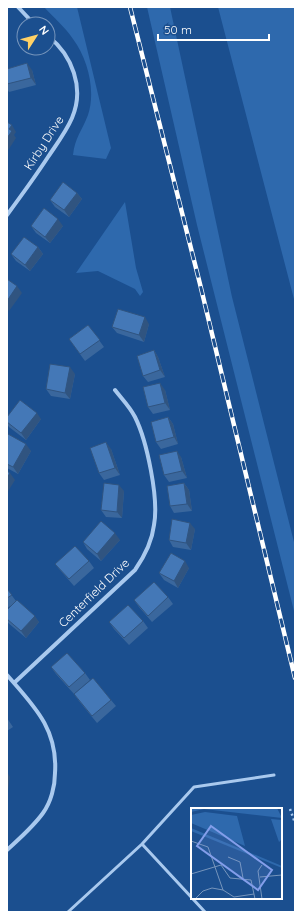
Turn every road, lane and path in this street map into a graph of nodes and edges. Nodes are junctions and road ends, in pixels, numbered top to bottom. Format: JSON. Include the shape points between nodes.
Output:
{"nodes":[{"id":1,"x":18,"y":7,"type":"edge"},
{"id":2,"x":26,"y":16,"type":"edge"},
{"id":3,"x":56,"y":43,"type":"edge"},
{"id":4,"x":7,"y":215,"type":"edge"},
{"id":5,"x":115,"y":390,"type":"dead end"},
{"id":6,"x":7,"y":675,"type":"edge"},
{"id":7,"x":14,"y":683,"type":"junction"},
{"id":8,"x":274,"y":775,"type":"dead end"},
{"id":9,"x":290,"y":809,"type":"dead end"},
{"id":10,"x":295,"y":823,"type":"edge"},
{"id":11,"x":142,"y":844,"type":"junction"},
{"id":12,"x":7,"y":850,"type":"edge"},
{"id":13,"x":191,"y":897,"type":"edge"},
{"id":14,"x":193,"y":899,"type":"edge"},
{"id":15,"x":68,"y":912,"type":"edge"},
{"id":16,"x":205,"y":912,"type":"edge"}],
"edges":[{"from":1,"to":2,"type":"street"},
{"from":3,"to":4,"type":"street","name":"Kirby Drive","via":[[74,72],[76,108],[62,136]]},
{"from":5,"to":7,"type":"street","name":"Centerfield Drive","via":[[136,418],[146,449],[156,508],[149,543],[135,570]]},
{"from":6,"to":7,"type":"street"},
{"from":7,"to":12,"type":"street","via":[[38,711],[52,737],[56,762],[51,798],[44,812]]},
{"from":8,"to":11,"type":"lane","via":[[194,787]]},
{"from":9,"to":10,"type":"path"},
{"from":11,"to":13,"type":"lane"},
{"from":11,"to":15,"type":"lane"},
{"from":14,"to":16,"type":"lane"}]}
